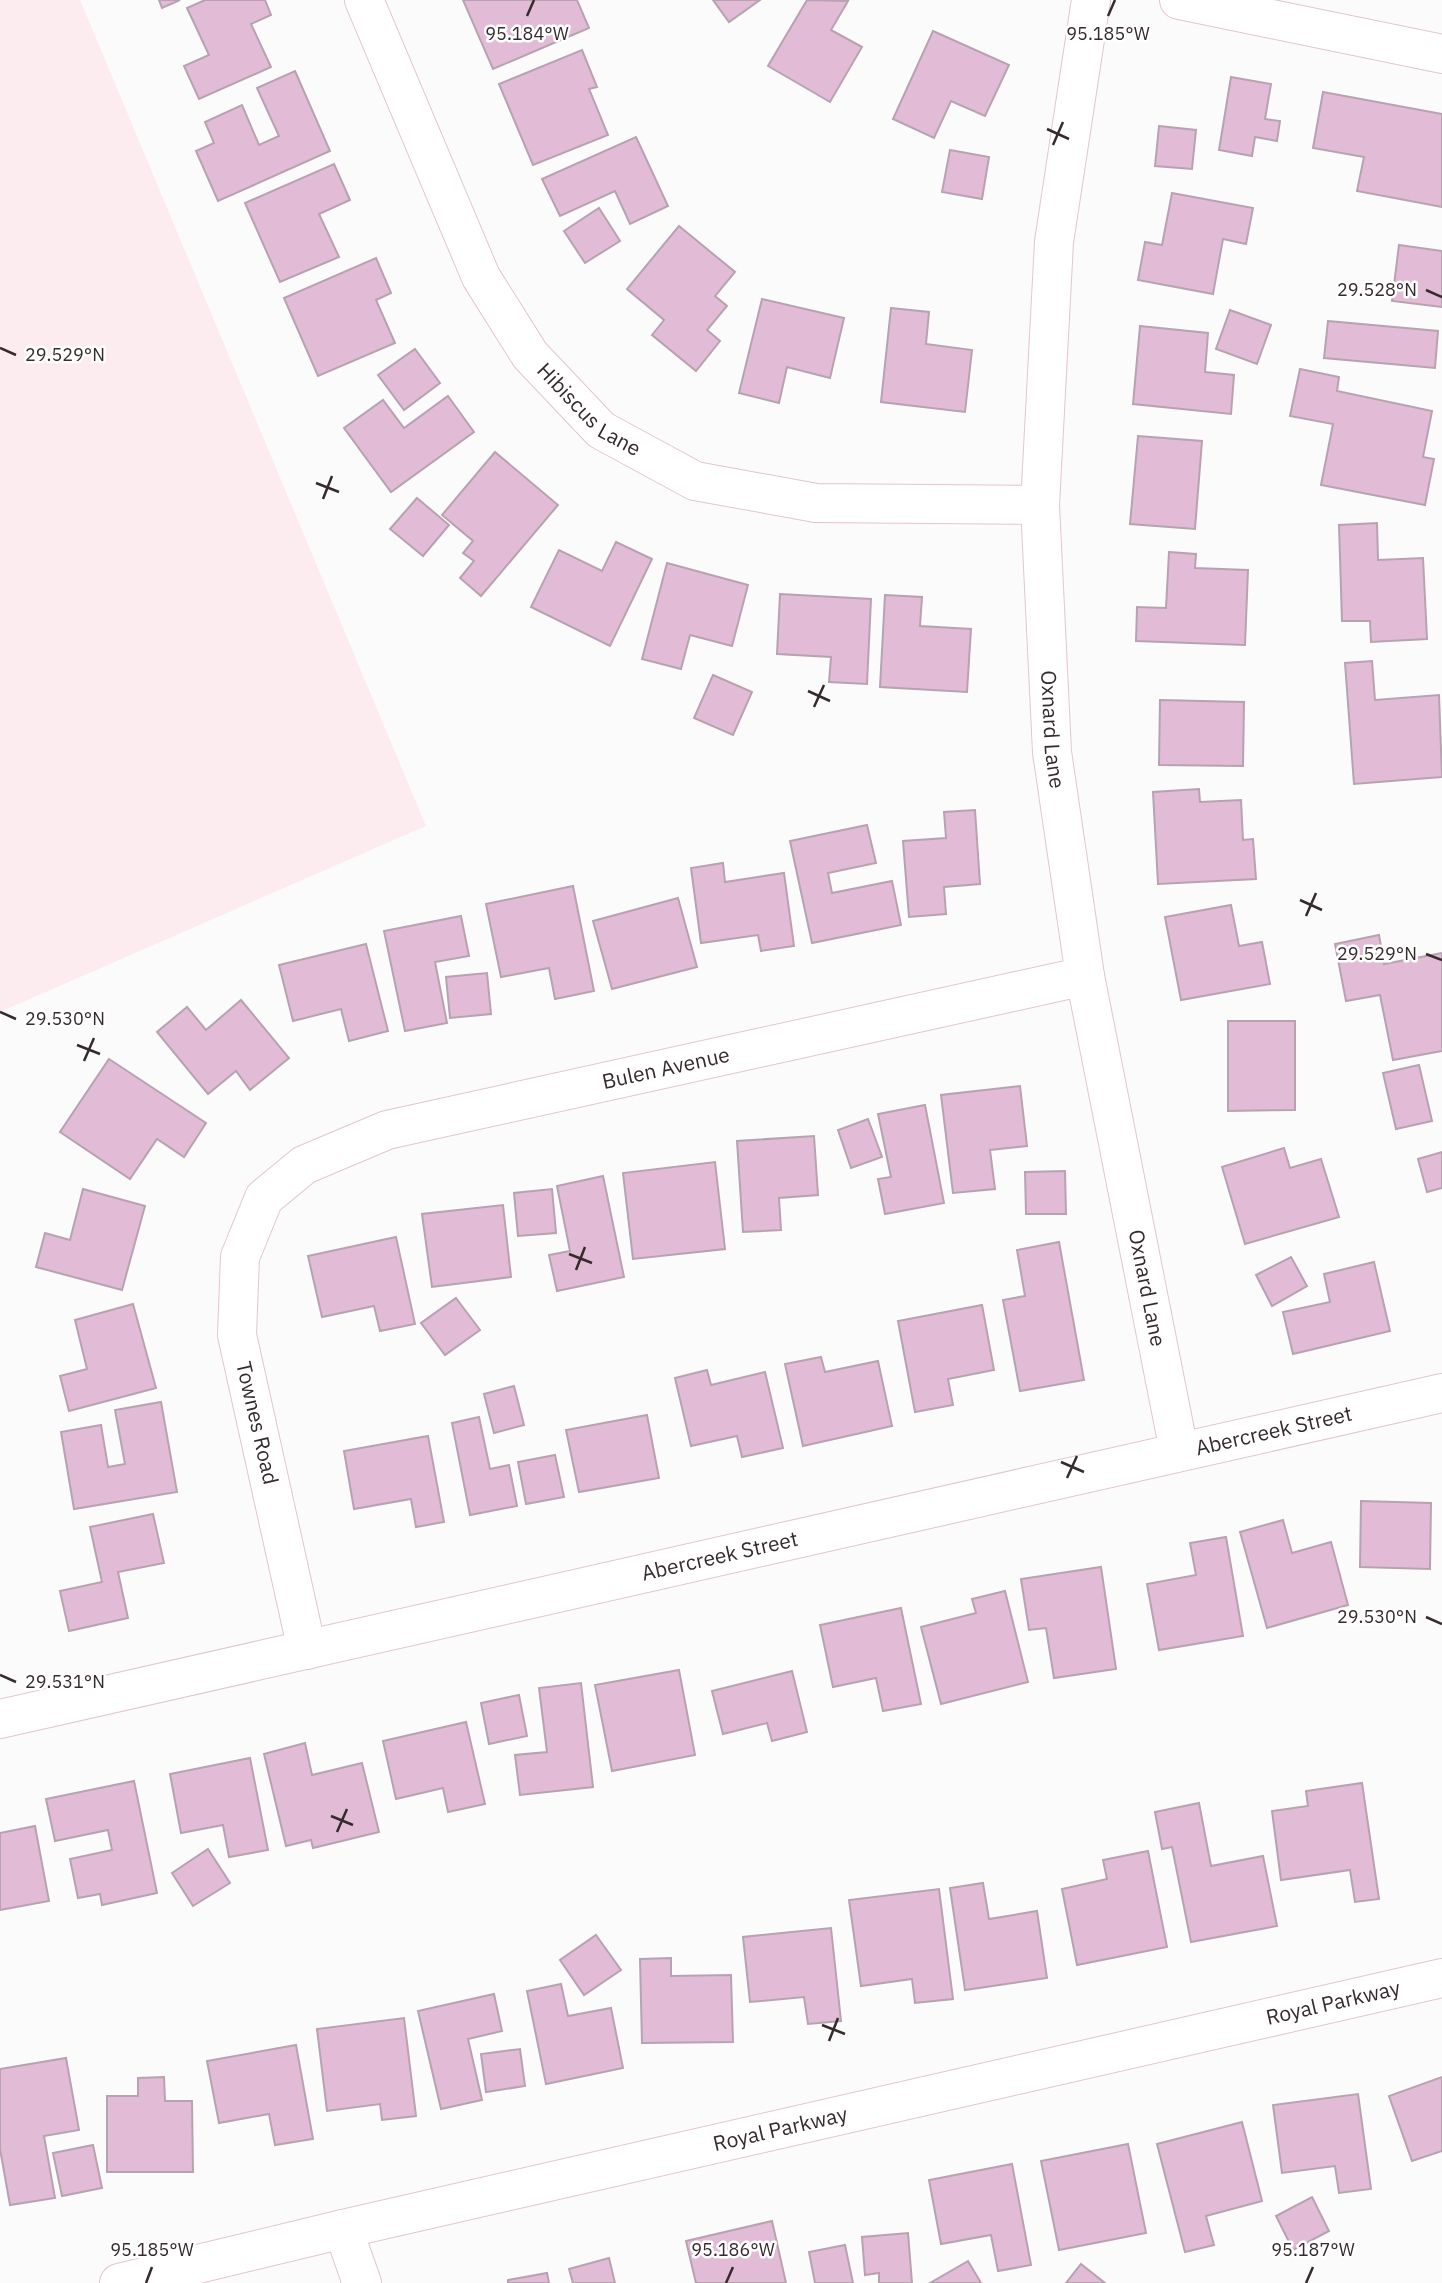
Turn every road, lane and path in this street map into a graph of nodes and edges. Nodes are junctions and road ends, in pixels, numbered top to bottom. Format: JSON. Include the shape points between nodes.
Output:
{"nodes":[{"id":1,"x":364,"y":0,"type":"edge"},
{"id":2,"x":1090,"y":0,"type":"edge"},
{"id":3,"x":1180,"y":0,"type":"edge"},
{"id":4,"x":1442,"y":54,"type":"edge"},
{"id":5,"x":1040,"y":505,"type":"junction"},
{"id":6,"x":1085,"y":976,"type":"junction"},
{"id":7,"x":264,"y":1198,"type":"joint"},
{"id":8,"x":1442,"y":1393,"type":"edge"},
{"id":9,"x":1179,"y":1451,"type":"junction"},
{"id":10,"x":307,"y":1650,"type":"junction"},
{"id":11,"x":0,"y":1719,"type":"edge"},
{"id":12,"x":1442,"y":1978,"type":"edge"},
{"id":13,"x":343,"y":2229,"type":"junction"},
{"id":14,"x":119,"y":2283,"type":"edge"},
{"id":15,"x":362,"y":2283,"type":"edge"}],
"edges":[{"from":1,"to":5,"type":"street","name":"Hibiscus Lane","via":[[481,277],[530,355],[601,430],[695,481],[816,503]]},
{"from":2,"to":5,"type":"street","name":"Oxnard Lane","via":[[1054,242]]},
{"from":3,"to":4,"type":"street"},
{"from":5,"to":6,"type":"street","name":"Oxnard Lane","via":[[1052,751]]},
{"from":6,"to":7,"type":"street","name":"Bulen Avenue","via":[[387,1130],[304,1165]]},
{"from":6,"to":9,"type":"street","name":"Oxnard Lane"},
{"from":7,"to":10,"type":"street","name":"Townes Road","via":[[240,1257],[237,1335]]},
{"from":8,"to":9,"type":"street","name":"Abercreek Street"},
{"from":9,"to":10,"type":"street","name":"Abercreek Street"},
{"from":10,"to":11,"type":"street","name":"Abercreek Street"},
{"from":12,"to":13,"type":"street","name":"Royal Parkway"},
{"from":13,"to":14,"type":"street","name":"Royal Parkway"},
{"from":13,"to":15,"type":"street"}]}
